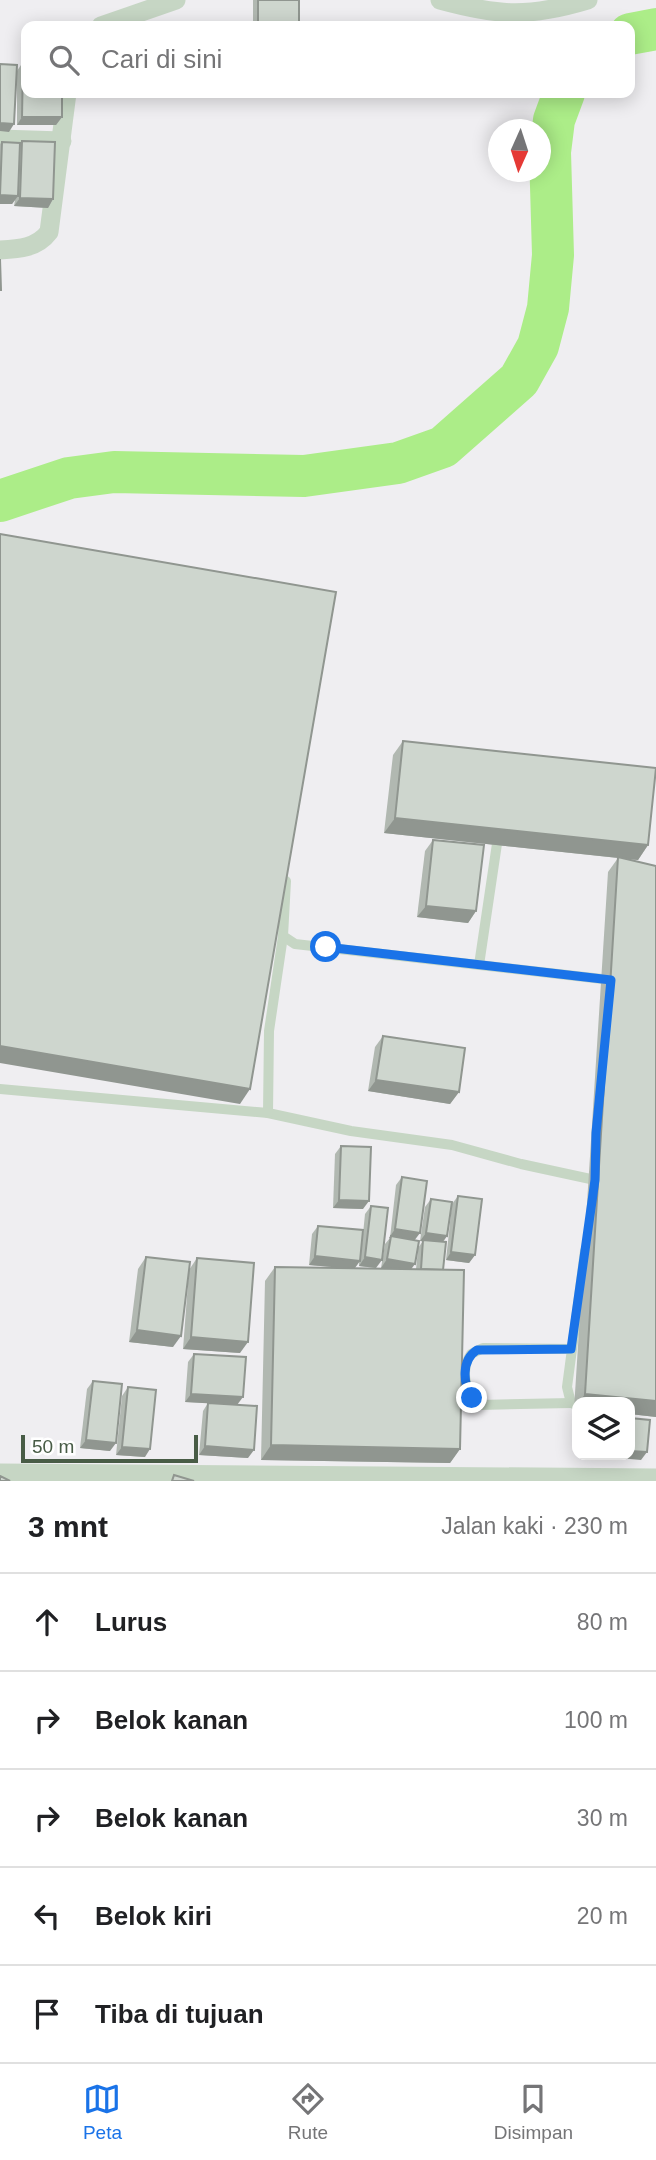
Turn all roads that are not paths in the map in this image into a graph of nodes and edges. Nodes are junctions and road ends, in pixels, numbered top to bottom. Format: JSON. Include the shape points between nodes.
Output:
{"nodes":[{"id":1,"x":176,"y":0,"type":"edge"},
{"id":2,"x":439,"y":0,"type":"edge"},
{"id":3,"x":588,"y":0,"type":"edge"},
{"id":4,"x":116,"y":21,"type":"edge"},
{"id":5,"x":66,"y":98,"type":"edge"},
{"id":6,"x":0,"y":139,"type":"edge"},
{"id":7,"x":62,"y":141,"type":"junction"},
{"id":8,"x":0,"y":250,"type":"edge"},
{"id":9,"x":486,"y":836,"type":"edge"},
{"id":10,"x":498,"y":837,"type":"junction"},
{"id":11,"x":512,"y":839,"type":"edge"},
{"id":12,"x":288,"y":865,"type":"edge"},
{"id":13,"x":283,"y":936,"type":"junction"},
{"id":14,"x":479,"y":965,"type":"junction"},
{"id":15,"x":613,"y":966,"type":"edge"},
{"id":16,"x":0,"y":1090,"type":"edge"},
{"id":17,"x":268,"y":1113,"type":"junction"},
{"id":18,"x":594,"y":1193,"type":"edge"},
{"id":19,"x":586,"y":1245,"type":"dead end"},
{"id":20,"x":571,"y":1349,"type":"junction"},
{"id":21,"x":572,"y":1399,"type":"edge"},
{"id":22,"x":572,"y":1404,"type":"edge"},
{"id":23,"x":0,"y":1473,"type":"edge"},
{"id":24,"x":56,"y":1477,"type":"edge"},
{"id":25,"x":656,"y":1478,"type":"edge"}],
"edges":[{"from":1,"to":4,"type":"street"},
{"from":2,"to":3,"type":"street","via":[[493,13],[524,14]]},
{"from":5,"to":7,"type":"street"},
{"from":6,"to":7,"type":"street"},
{"from":7,"to":8,"type":"street","via":[[50,232],[30,247]]},
{"from":9,"to":10,"type":"lane"},
{"from":10,"to":11,"type":"lane"},
{"from":10,"to":14,"type":"lane"},
{"from":12,"to":13,"type":"lane"},
{"from":13,"to":14,"type":"lane","via":[[296,944]]},
{"from":13,"to":17,"type":"lane","via":[[269,1031]]},
{"from":14,"to":15,"type":"lane","via":[[611,985]]},
{"from":16,"to":17,"type":"lane"},
{"from":17,"to":18,"type":"lane","via":[[598,1176]]},
{"from":19,"to":20,"type":"lane"},
{"from":20,"to":21,"type":"lane","via":[[567,1387]]},
{"from":20,"to":22,"type":"lane","via":[[483,1349],[471,1354],[465,1373],[467,1390],[479,1405]]},
{"from":23,"to":24,"type":"street"},
{"from":24,"to":25,"type":"street"}]}
